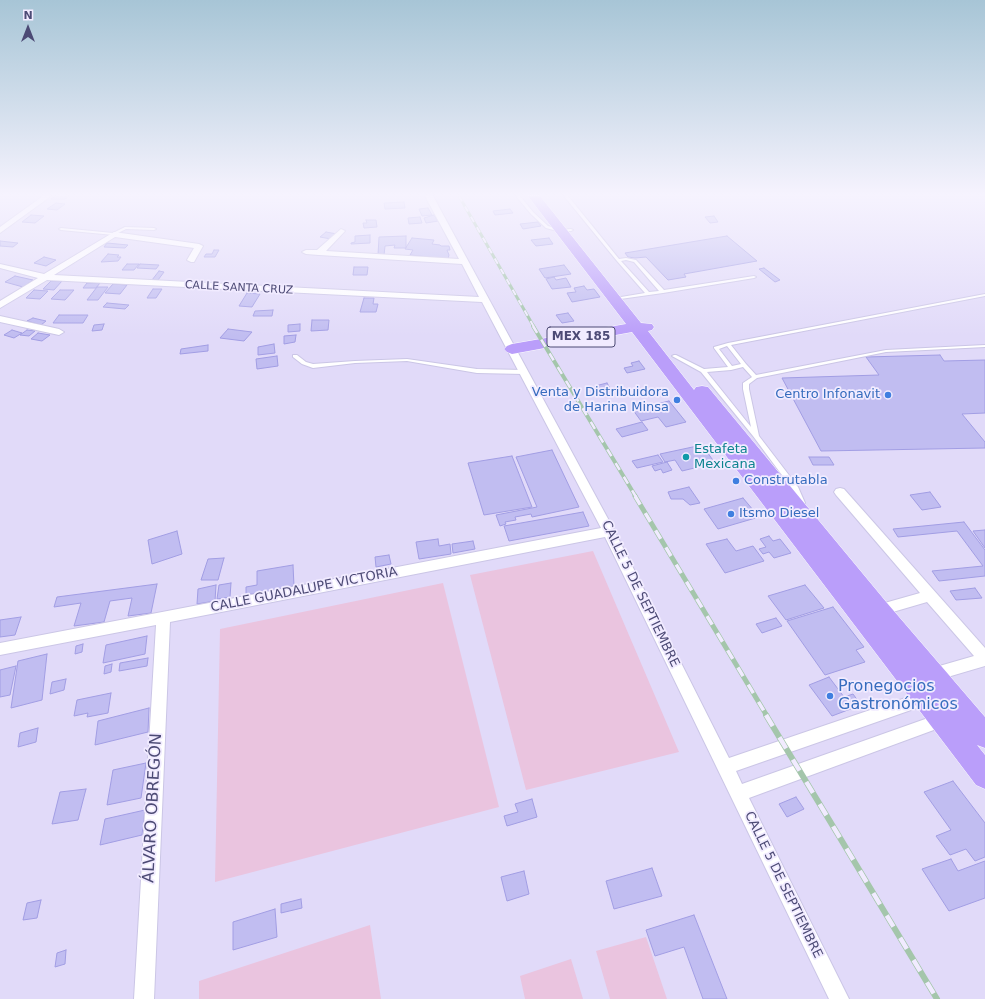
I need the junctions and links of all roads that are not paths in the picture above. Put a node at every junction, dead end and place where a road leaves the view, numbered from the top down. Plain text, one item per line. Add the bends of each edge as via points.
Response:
1 (100, 243) edge
2 (175, 243) edge
3 (329, 243) edge
4 (454, 243) edge
5 (576, 243) edge
6 (604, 243) edge
7 (306, 252) dead end
8 (318, 253) junction
9 (191, 260) dead end
10 (618, 260) junction
11 (465, 262) junction
12 (0, 266) edge
13 (46, 277) junction
14 (754, 277) dead end
15 (663, 292) junction
16 (648, 294) junction
17 (985, 295) edge
18 (621, 298) junction
19 (486, 300) junction
20 (0, 305) edge
21 (0, 319) edge
22 (643, 327) junction
23 (59, 332) dead end
24 (728, 344) junction
25 (985, 346) edge
26 (512, 349) junction
27 (295, 356) dead end
28 (674, 356) junction
29 (744, 365) junction
30 (731, 368) junction
31 (703, 371) junction
32 (524, 372) junction
33 (755, 377) junction
34 (756, 436) junction
35 (840, 492) dead end
36 (814, 529) junction
37 (609, 531) junction
38 (931, 595) junction
39 (879, 610) junction
40 (163, 618) junction
41 (0, 650) edge
42 (985, 658) edge
43 (941, 682) junction
44 (925, 699) junction
45 (953, 716) junction
46 (985, 736) edge
47 (725, 767) junction
48 (985, 776) edge
49 (738, 794) junction
50 (144, 999) edge
51 (839, 999) edge

1 - 13 street
2 - 9 street via 199,246
3 - 8 street
4 - 11 street, CALLE 5 DE SEPTIEMBRE
5 - 18 main road, MEX 185
6 - 10 lane
7 - 8 street
8 - 11 street
10 - 15 lane via 635,261
10 - 16 lane
11 - 19 street, CALLE 5 DE SEPTIEMBRE
12 - 13 street, CALLE SANTA CRUZ
13 - 19 street, CALLE SANTA CRUZ
13 - 20 street
14 - 15 lane
15 - 16 lane
16 - 18 lane
17 - 24 lane
18 - 22 main road, MEX 185
19 - 26 street, CALLE 5 DE SEPTIEMBRE
21 - 23 street
22 - 26 main road, MEX 185
22 - 28 main road, MEX 185
22 - 44 main road, MEX 185
24 - 29 lane
24 - 30 lane via 716,348
25 - 33 lane via 886,351
26 - 32 street, CALLE 5 DE SEPTIEMBRE
27 - 32 lane via 313,366 407,360 477,371
28 - 31 lane
28 - 36 main road, MEX 185
29 - 30 lane
29 - 33 lane
30 - 31 lane
31 - 34 lane
32 - 37 street, CALLE 5 DE SEPTIEMBRE
33 - 34 lane via 746,383 746,389
34 - 36 lane via 796,489
35 - 38 street
36 - 39 main road, MEX 185
37 - 40 street, CALLE GUADALUPE VICTORIA
37 - 47 street, CALLE 5 DE SEPTIEMBRE
38 - 39 street
38 - 42 street
39 - 43 main road, MEX 185
40 - 41 street, CALLE GUADALUPE VICTORIA
40 - 50 street, ÁLVARO OBREGÓN
42 - 43 street
43 - 44 street
43 - 45 main road, MEX 185
44 - 45 main road, MEX 185
44 - 47 street
45 - 46 main road, MEX 185
45 - 48 main road, MEX 185
45 - 49 street
47 - 49 street, CALLE 5 DE SEPTIEMBRE
49 - 51 street, CALLE 5 DE SEPTIEMBRE

